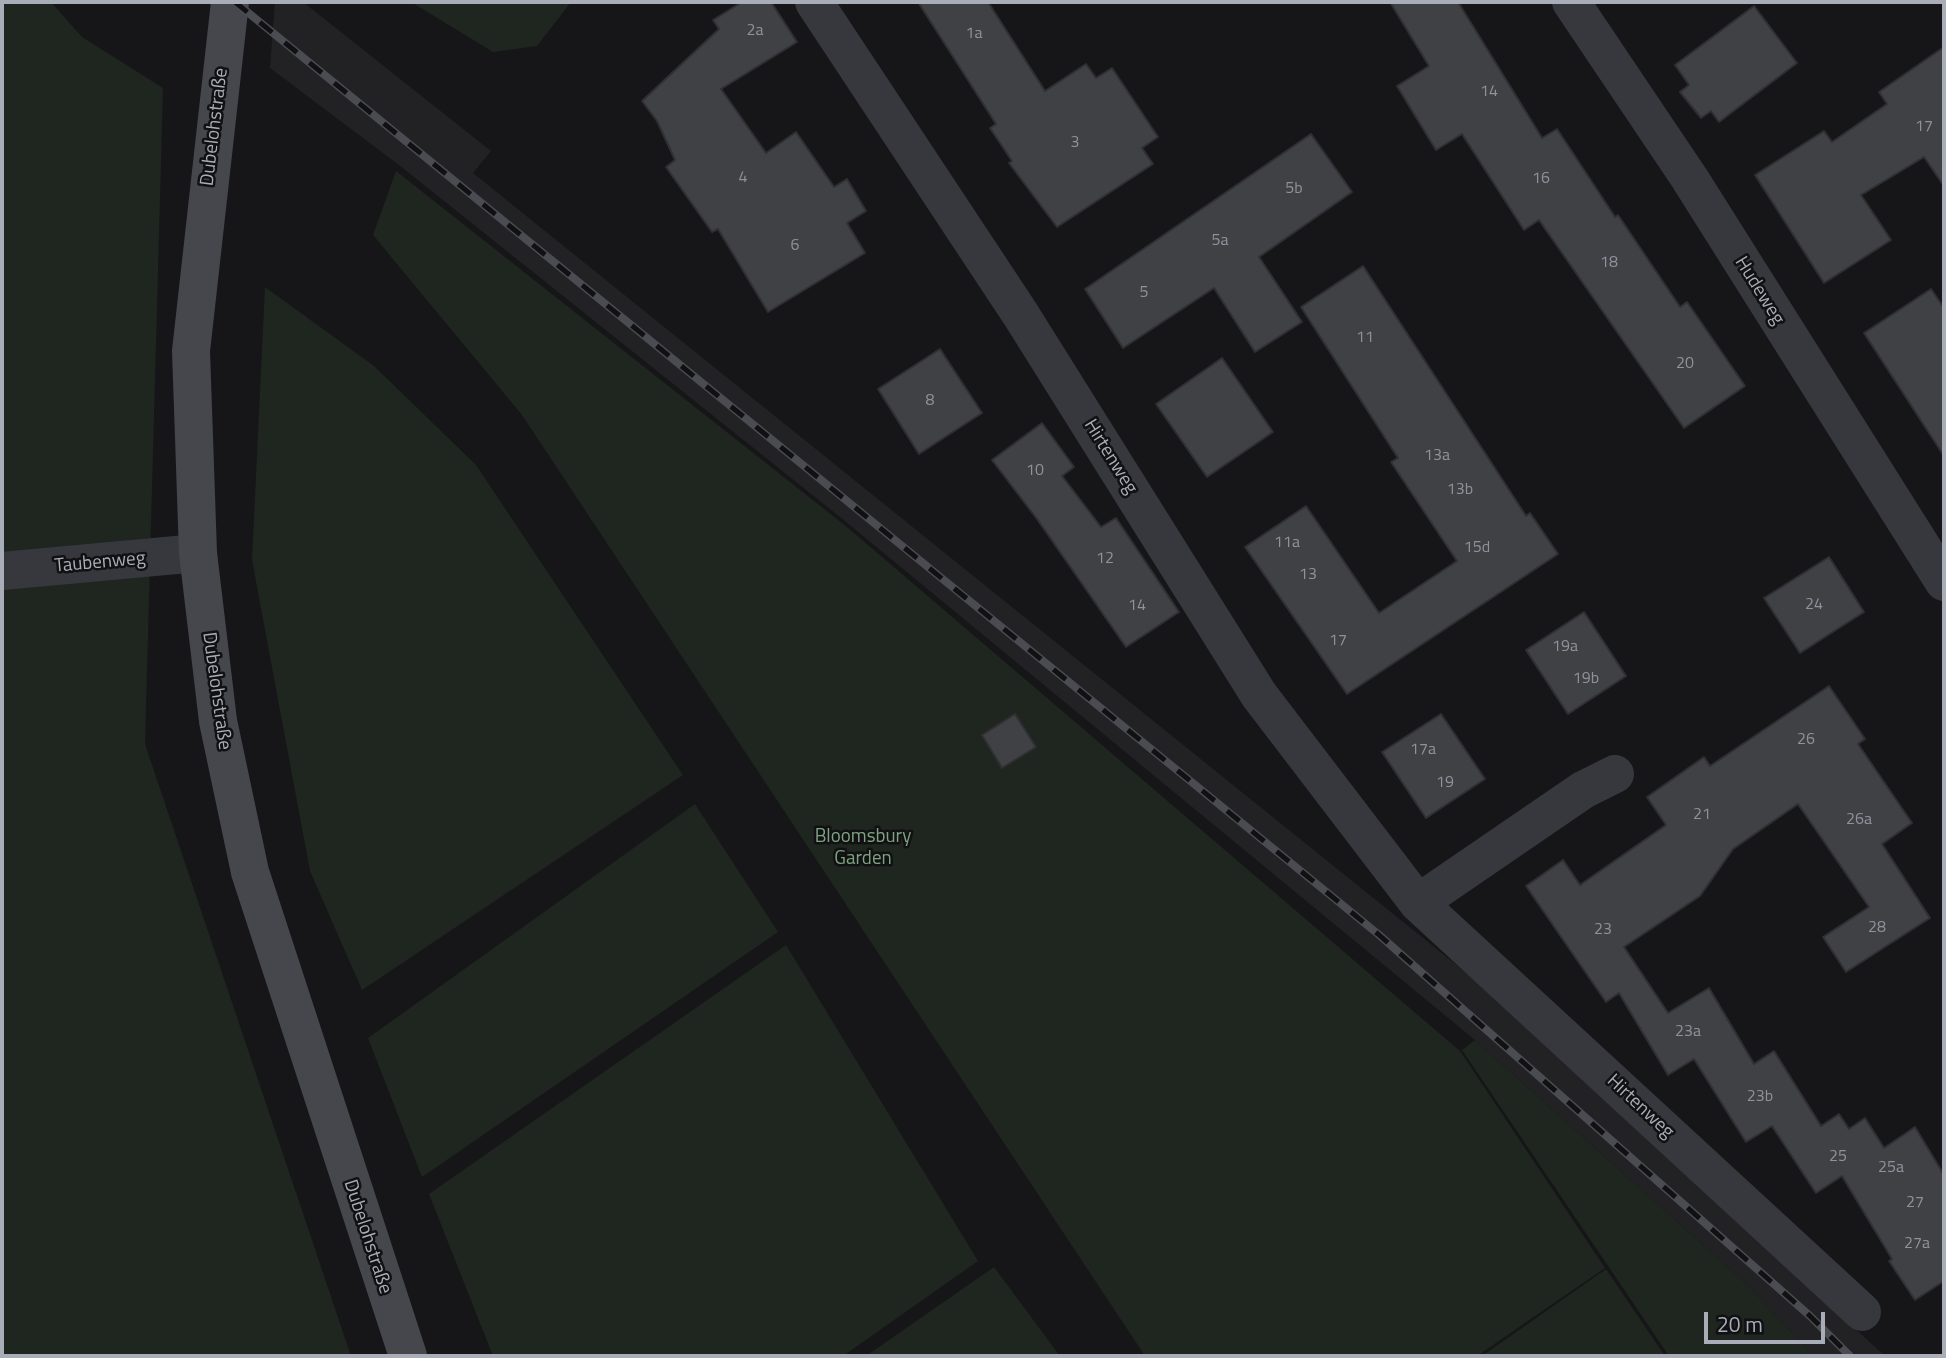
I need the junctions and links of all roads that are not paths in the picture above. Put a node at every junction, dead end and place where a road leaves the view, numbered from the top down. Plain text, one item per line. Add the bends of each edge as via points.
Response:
1 (230, 2) edge
2 (814, 2) edge
3 (1571, 2) edge
4 (198, 553) junction
5 (2, 571) edge
6 (1944, 582) edge
7 (1615, 774) dead end
8 (1418, 903) junction
9 (1863, 1312) dead end
10 (408, 1356) edge

1 - 4 main road, Dubelohstraße via 191,351
2 - 8 street, Hirtenweg via 1021,315 1259,695
3 - 6 street, Hudeweg via 1690,179
4 - 5 street, Taubenweg
4 - 10 main road, Dubelohstraße via 218,721 250,872
7 - 8 street via 1583,790
8 - 9 street, Hirtenweg

